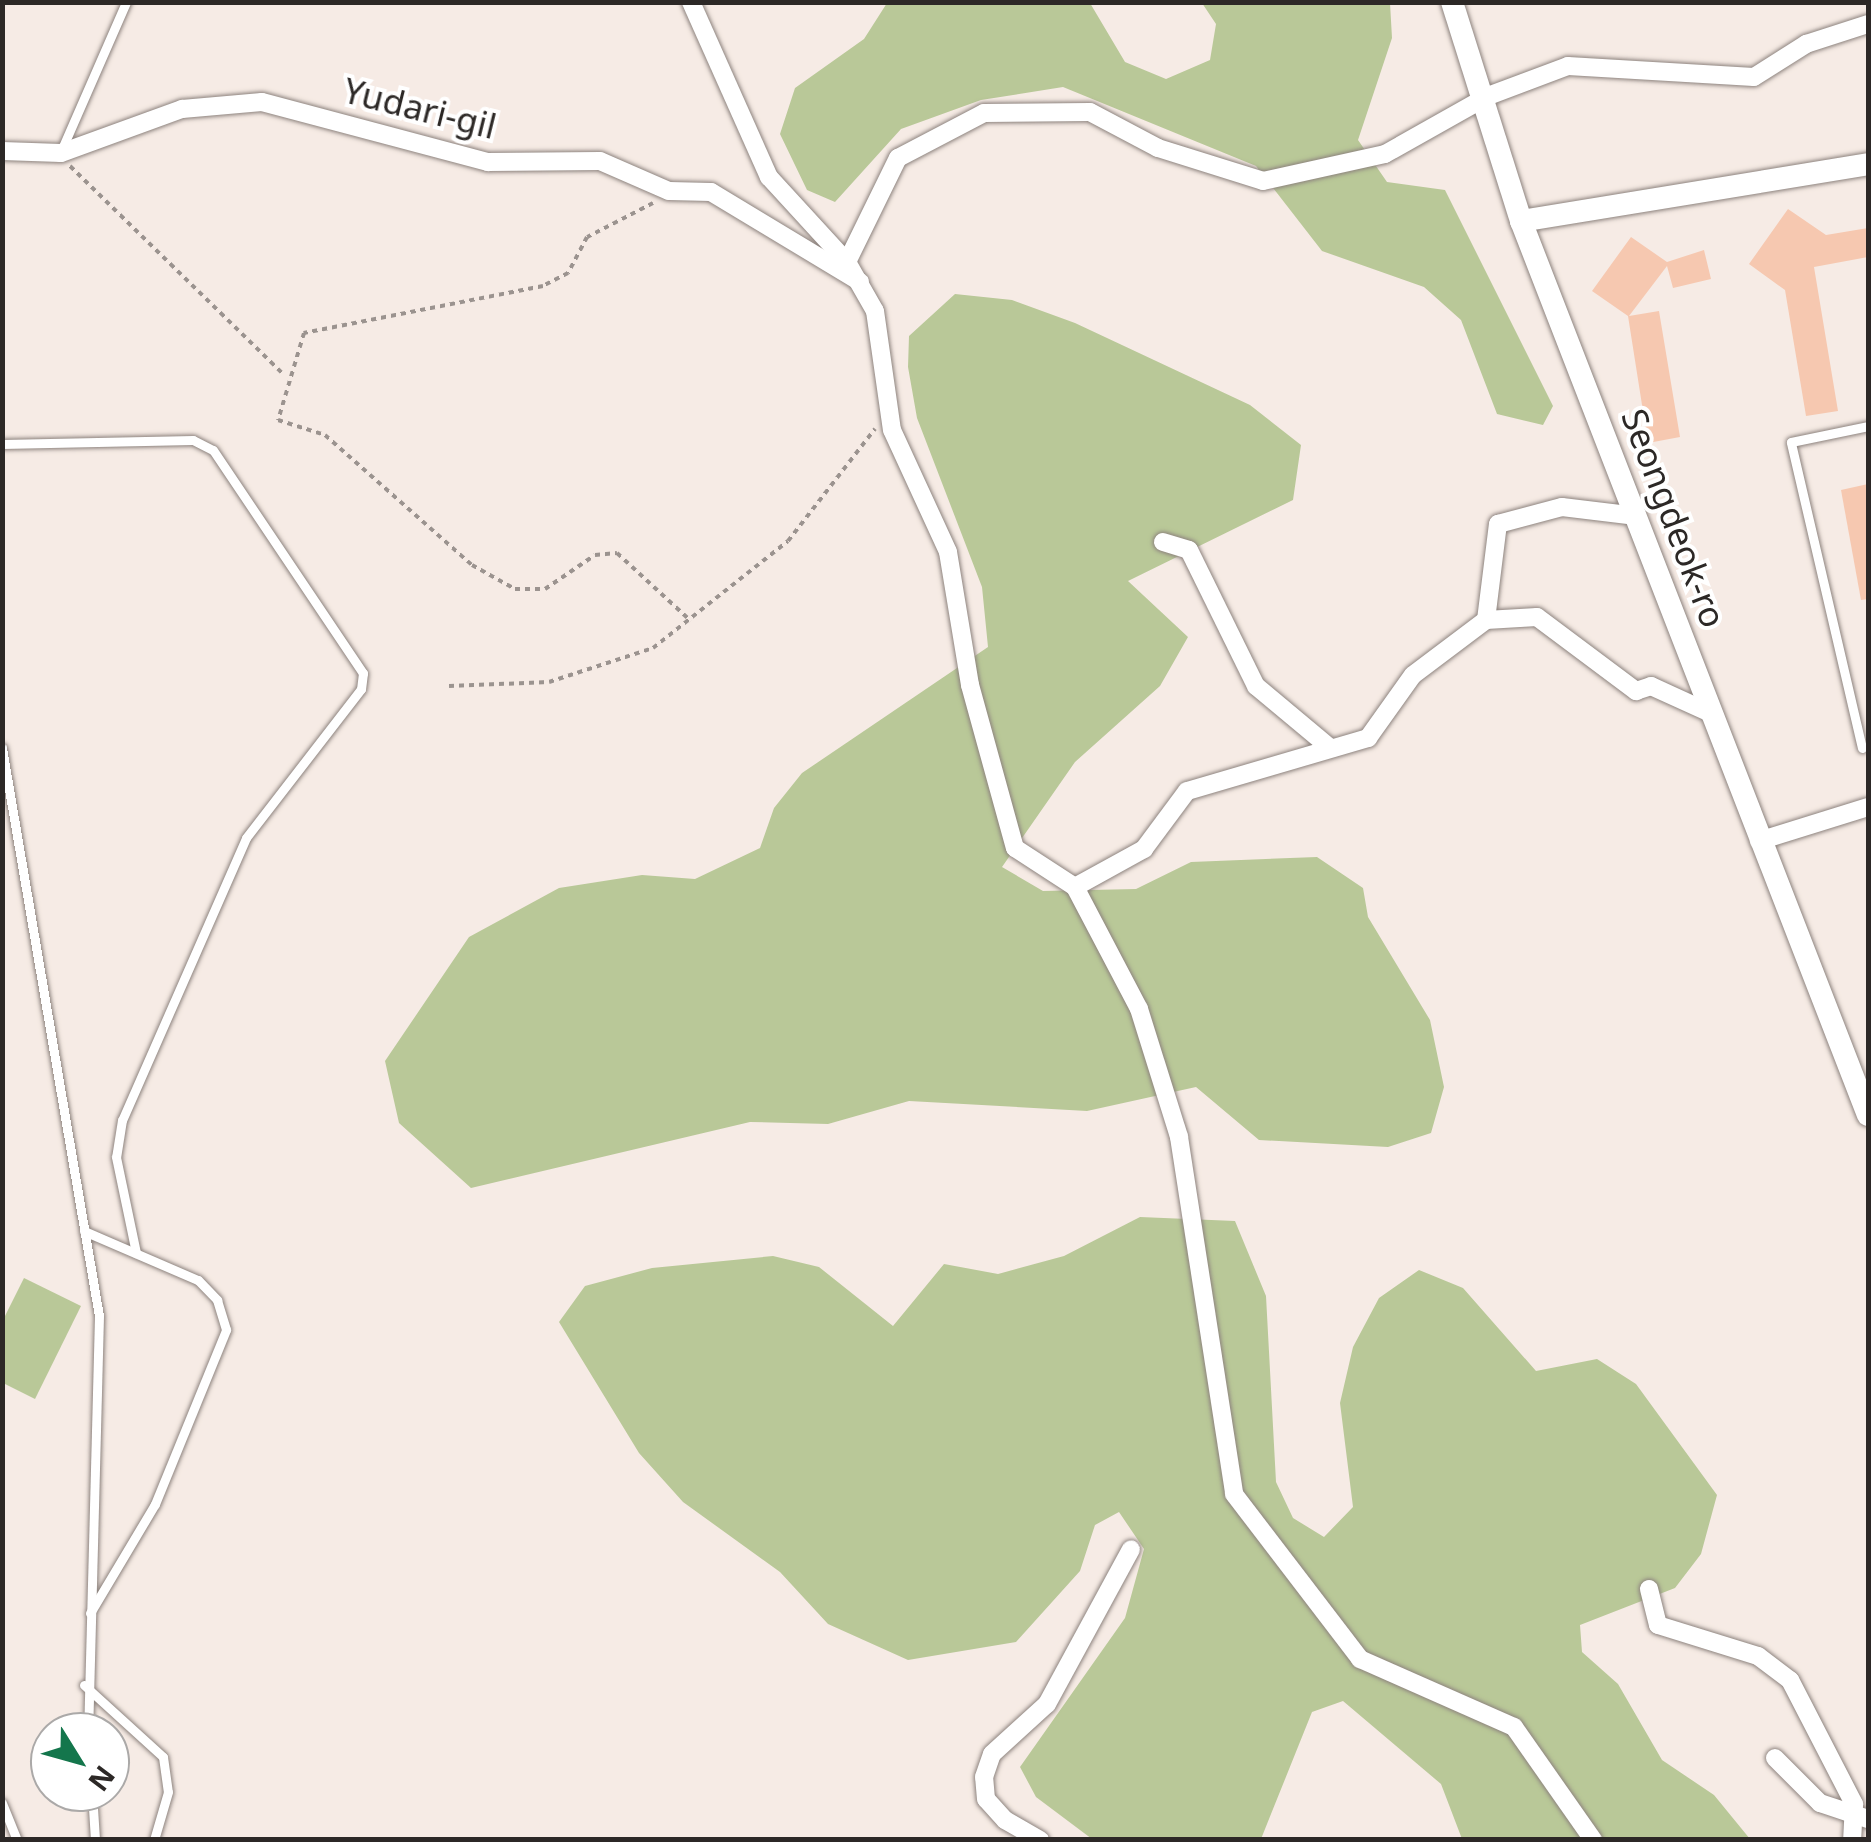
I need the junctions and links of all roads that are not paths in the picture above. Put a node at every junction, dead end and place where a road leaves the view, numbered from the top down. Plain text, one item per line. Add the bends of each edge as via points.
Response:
1 (126, 2) edge
2 (691, 2) edge
3 (1452, 2) edge
4 (1868, 24) edge
5 (1488, 96) junction
6 (2, 152) edge
7 (60, 153) junction
8 (1868, 164) edge
9 (1521, 221) junction
10 (846, 262) junction
11 (860, 282) junction
12 (1868, 426) edge
13 (2, 444) edge
14 (1636, 516) junction
15 (1163, 542) dead end
16 (1486, 620) junction
17 (1708, 712) junction
18 (1329, 747) junction
19 (2, 748) edge
20 (1862, 748) dead end
21 (1868, 807) edge
22 (1759, 841) junction
23 (1076, 888) junction
24 (1868, 1115) edge
25 (84, 1231) junction
26 (136, 1254) junction
27 (1131, 1549) dead end
28 (1649, 1589) dead end
29 (89, 1616) junction
30 (84, 1686) junction
31 (86, 1712) edge
32 (1775, 1758) dead end
33 (2, 1803) edge
34 (93, 1812) edge
35 (1862, 1818) edge
36 (17, 1840) edge
37 (95, 1840) edge
38 (154, 1840) edge
39 (1040, 1840) edge
40 (1593, 1840) edge
41 (1852, 1840) edge

1 - 7 lane
2 - 10 street via 769,177
3 - 5 street, Seongdeok-ro
4 - 5 street via 1806,44 1754,77 1568,66
5 - 9 street, Seongdeok-ro
5 - 10 street via 1385,154 1263,181 1158,148 1090,112 984,114 898,158
6 - 7 street, Yudari-gil
7 - 11 street, Yudari-gil via 182,108 238,100 488,162 600,161 669,191 729,200
8 - 9 street
9 - 14 street, Seongdeok-ro
10 - 11 street
11 - 23 street via 884,339 888,414 948,552 970,685 1015,848
12 - 20 lane via 1791,442
13 - 26 lane via 193,440 213,450 363,673 362,688 239,851 200,959 122,1120 116,1157
14 - 16 street via 1562,507 1498,524
14 - 17 street, Seongdeok-ro
15 - 18 street via 1189,550 1256,686
16 - 17 street via 1537,617 1636,691 1651,686
16 - 18 street via 1413,675 1368,738
17 - 22 street, Seongdeok-ro
18 - 23 street via 1188,791 1144,849
19 - 25 lane
21 - 22 street
22 - 24 street, Seongdeok-ro
23 - 40 street via 1140,1008 1179,1137 1234,1494 1360,1658 1514,1727
25 - 26 lane
25 - 29 lane via 100,1373
26 - 29 lane via 198,1280 226,1330 155,1504
27 - 39 street via 1047,1704 992,1754 984,1777 986,1799 1005,1820
28 - 35 street via 1658,1625 1758,1656 1790,1680
29 - 30 lane
30 - 31 lane
30 - 38 lane via 163,1757 168,1792
32 - 35 street via 1820,1803
33 - 36 lane
34 - 37 lane
35 - 41 street

